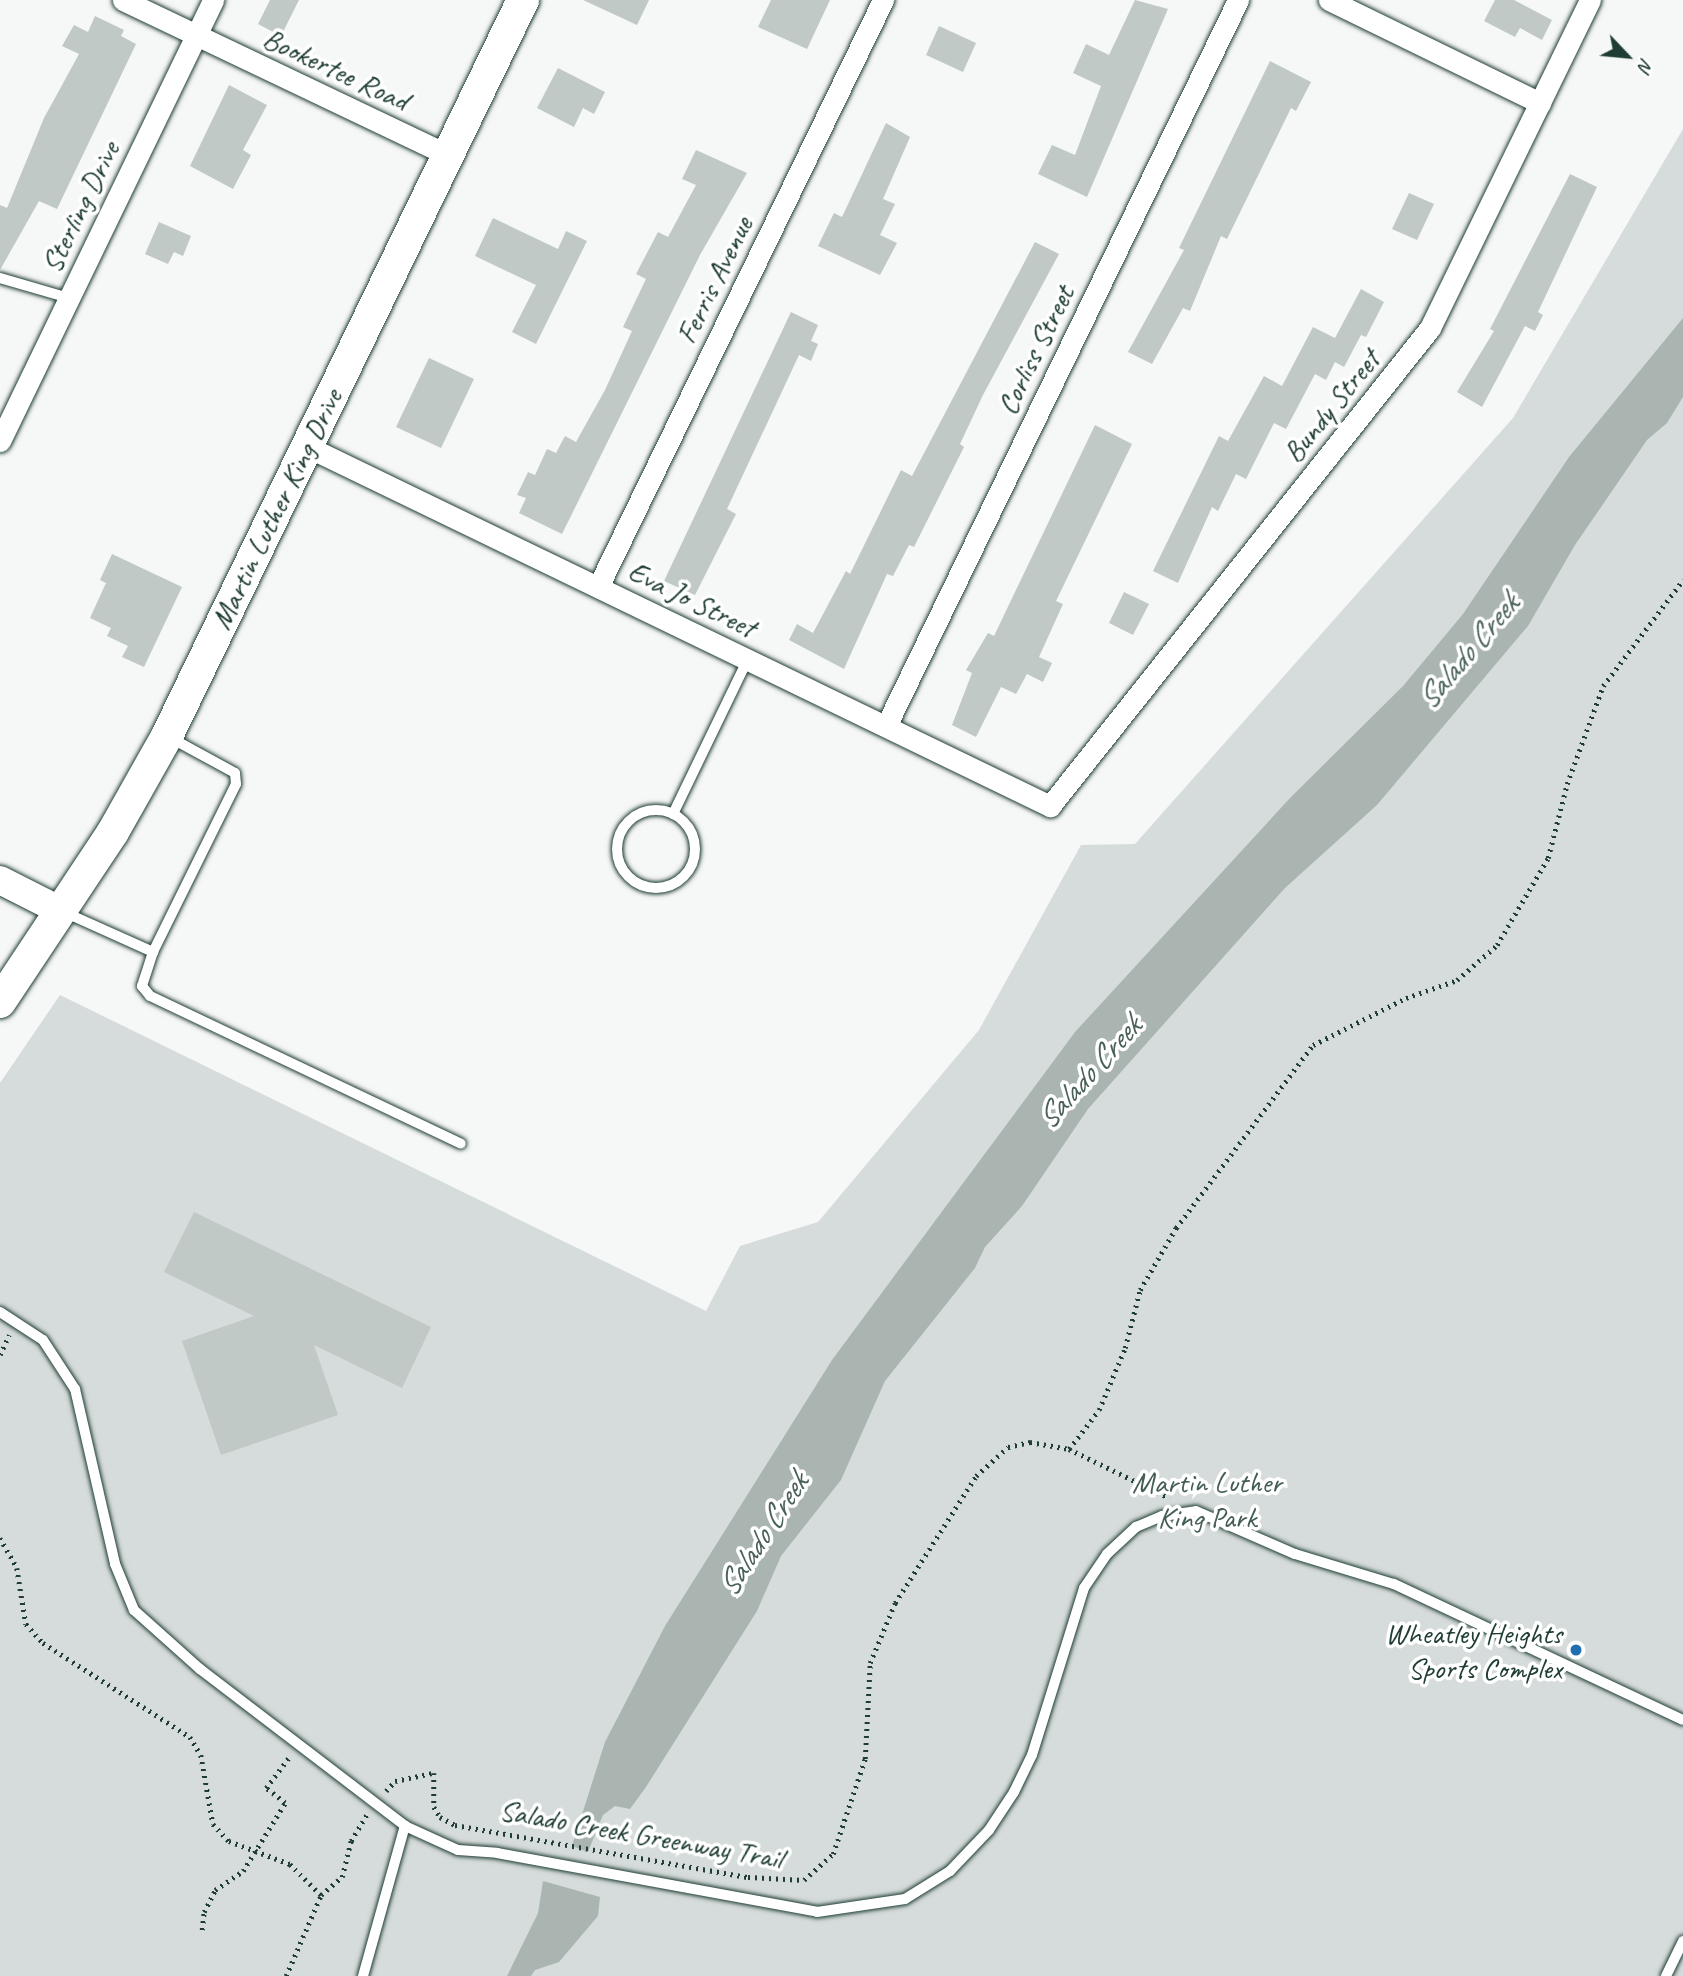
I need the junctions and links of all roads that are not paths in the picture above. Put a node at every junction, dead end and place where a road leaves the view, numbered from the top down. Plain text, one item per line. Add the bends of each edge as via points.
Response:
1 (122, 0) edge
2 (213, 0) edge
3 (523, 0) edge
4 (883, 0) edge
5 (1238, 0) edge
6 (1329, 0) edge
7 (1590, 0) edge
8 (196, 35) junction
9 (1540, 103) junction
10 (448, 155) junction
11 (0, 278) edge
12 (69, 298) junction
13 (0, 441) edge
14 (306, 446) junction
15 (598, 587) junction
16 (748, 659) junction
17 (886, 726) junction
18 (167, 736) junction
19 (1050, 806) joint
20 (673, 814) junction
21 (0, 880) edge
22 (61, 911) junction
23 (153, 952) junction
24 (0, 1002) edge
25 (461, 1144) dead end
26 (0, 1312) edge
27 (1683, 1720) edge
28 (405, 1826) junction
29 (1683, 1941) edge
30 (363, 1976) edge
31 (1666, 1976) edge

1 - 8 street, Bookertee Road
2 - 8 street, Sterling Drive
3 - 10 main road, Martin Luther King Drive
4 - 15 street, Ferris Avenue
5 - 17 street, Corliss Street
6 - 9 street
7 - 9 street, Bundy Street
8 - 10 street, Bookertee Road
8 - 12 street, Sterling Drive
9 - 19 street, Bundy Street via 1430,328
10 - 14 main road, Martin Luther King Drive
11 - 12 lane
12 - 13 street, Sterling Drive
14 - 15 street, Eva Jo Street
14 - 18 main road, Martin Luther King Drive
15 - 16 street, Eva Jo Street
16 - 17 street, Eva Jo Street
16 - 20 lane
17 - 19 street, Eva Jo Street
18 - 22 main road, Martin Luther King Drive via 113,832
18 - 23 lane via 234,773 236,784
20 - 20 lane via 691,831 695,843 691,867 684,877 662,888 636,883 620,863 617,850 625,825 648,811
21 - 22 street
22 - 23 lane
22 - 24 main road, Martin Luther King Drive
23 - 25 lane via 142,986 150,996
26 - 28 lane via 43,1340 75,1389 115,1564 134,1610 160,1637
27 - 28 lane via 1394,1584 1296,1554 1196,1511 1162,1516 1136,1527 1107,1554 1084,1588 1032,1755 1014,1792 989,1830 950,1871 905,1899 817,1912 447,1847
28 - 30 lane
29 - 31 lane

